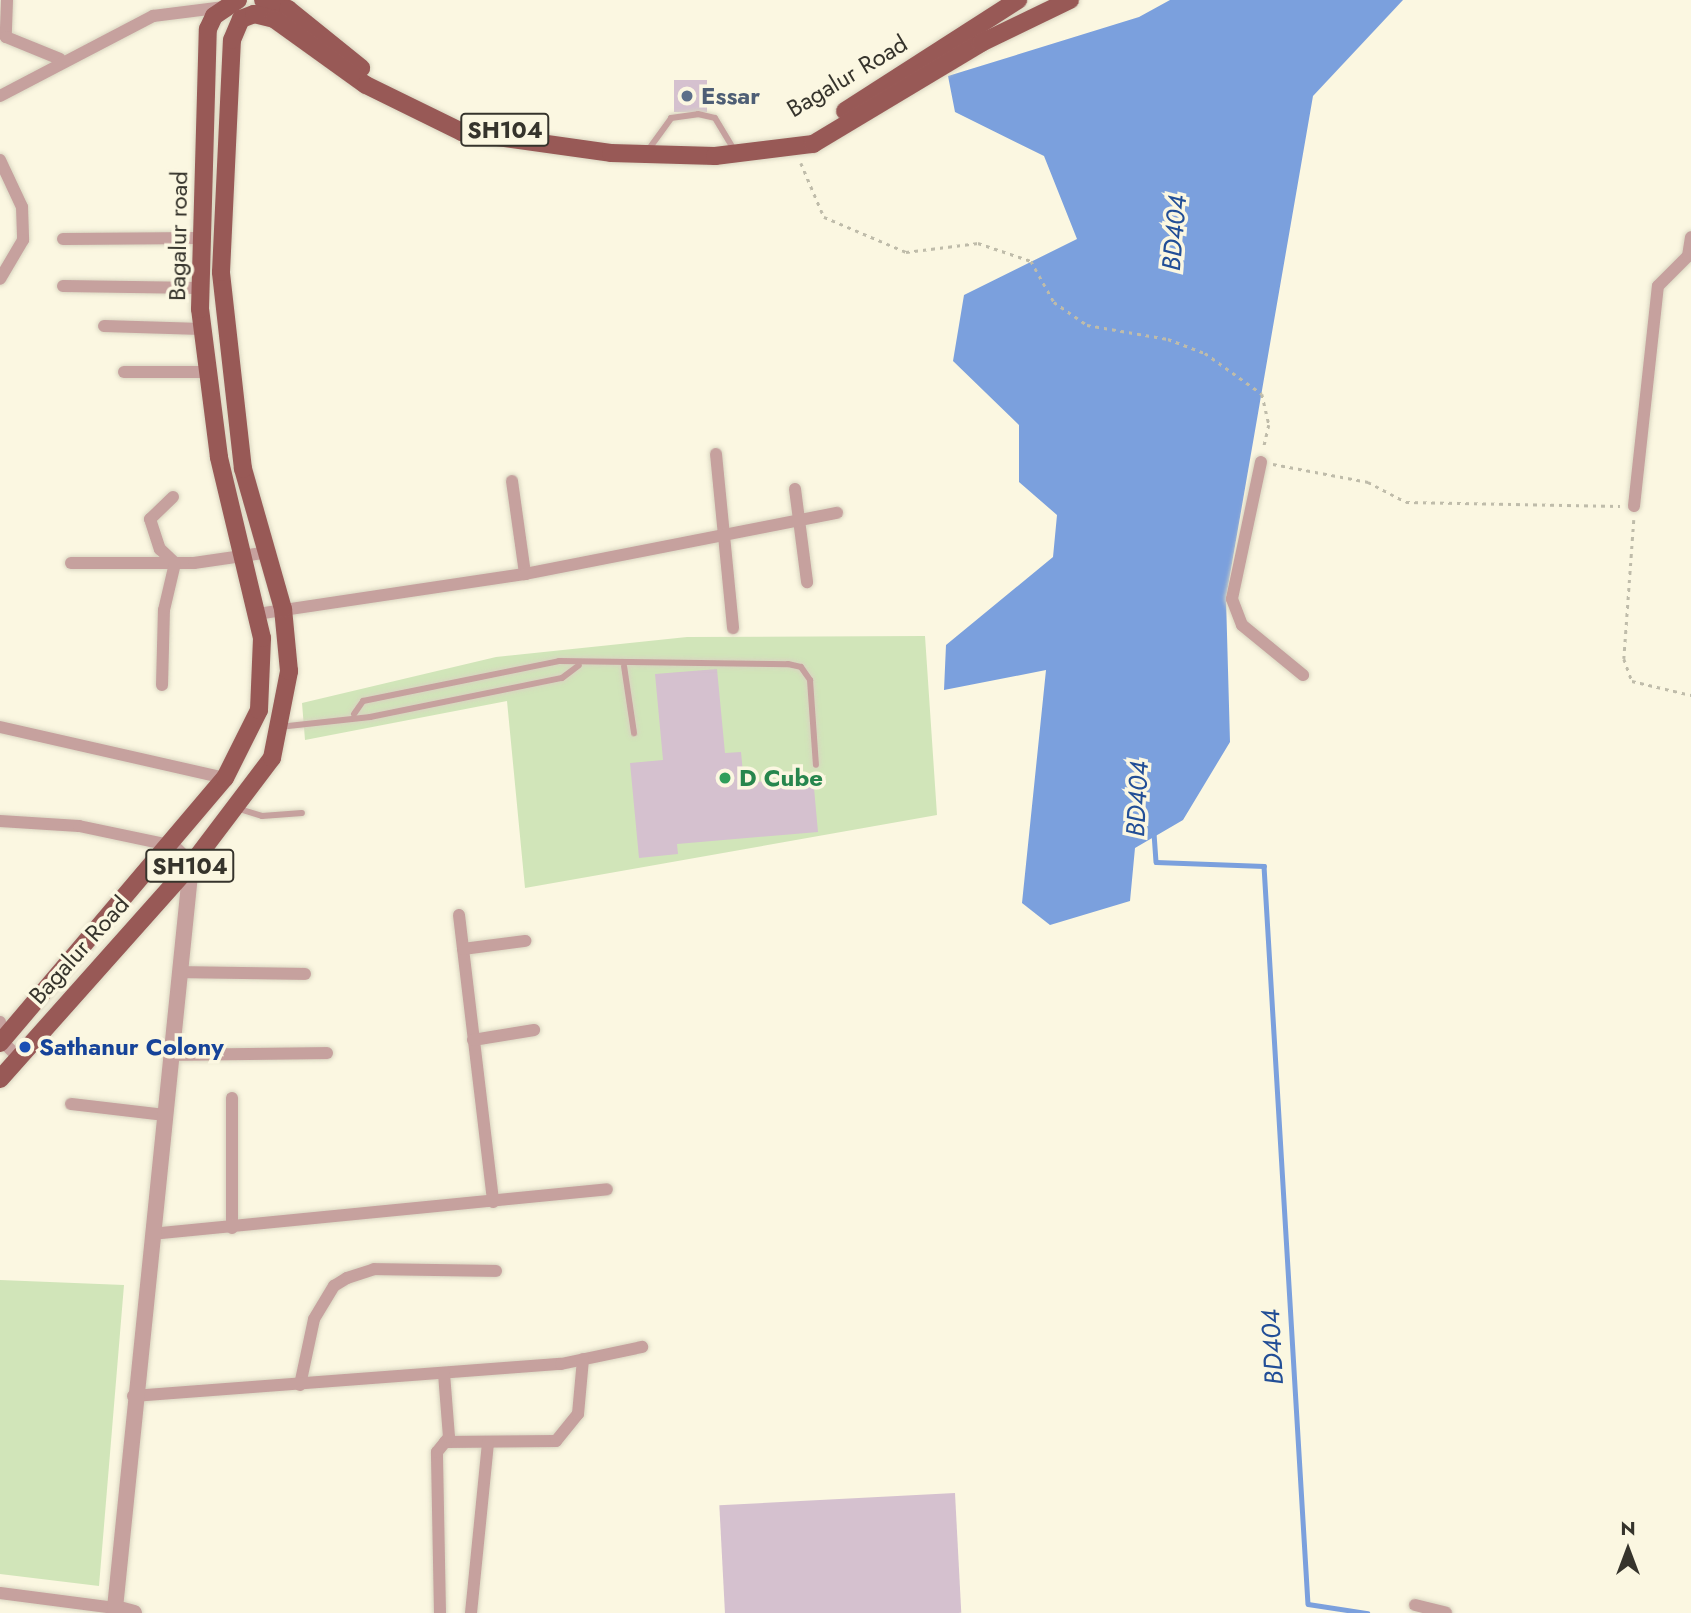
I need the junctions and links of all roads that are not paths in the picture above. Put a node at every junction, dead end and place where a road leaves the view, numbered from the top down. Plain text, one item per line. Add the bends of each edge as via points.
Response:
1 (7, 0) edge
2 (263, 0) edge
3 (1018, 0) edge
4 (1070, 0) edge
5 (225, 6) edge
6 (247, 13) edge
7 (60, 59) junction
8 (1, 94) edge
9 (793, 144) junction
10 (651, 146) junction
11 (733, 148) junction
12 (0, 160) edge
13 (1691, 237) edge
14 (63, 239) dead end
15 (201, 239) junction
16 (0, 278) edge
17 (63, 286) dead end
18 (200, 288) junction
19 (104, 326) dead end
20 (202, 329) junction
21 (124, 372) dead end
22 (207, 372) junction
23 (716, 454) dead end
24 (219, 457) joint
25 (1261, 462) road end
26 (512, 481) dead end
27 (795, 489) dead end
28 (173, 497) dead end
29 (1634, 506) road end
30 (837, 513) dead end
31 (801, 520) junction
32 (724, 533) junction
33 (269, 552) junction
34 (246, 558) junction
35 (71, 563) dead end
36 (174, 564) junction
37 (525, 574) junction
38 (807, 582) dead end
39 (283, 609) junction
40 (257, 614) junction
41 (733, 628) dead end
42 (579, 665) junction
43 (624, 666) junction
44 (1303, 675) dead end
45 (162, 685) dead end
46 (354, 714) junction
47 (0, 727) edge
48 (278, 727) junction
49 (634, 733) dead end
50 (816, 765) dead end
51 (225, 778) junction
52 (235, 807) junction
53 (302, 813) dead end
54 (0, 821) edge
55 (170, 845) junction
56 (191, 865) junction
57 (459, 915) dead end
58 (525, 941) dead end
59 (463, 949) junction
60 (180, 972) junction
61 (305, 974) dead end
62 (0, 1022) edge
63 (534, 1030) dead end
64 (473, 1040) junction
65 (1, 1042) edge
66 (327, 1053) dead end
67 (172, 1055) junction
68 (18, 1057) junction
69 (0, 1079) edge
70 (232, 1098) dead end
71 (71, 1104) dead end
72 (165, 1115) junction
73 (607, 1189) dead end
74 (493, 1202) junction
75 (232, 1228) junction
76 (152, 1234) junction
77 (496, 1271) dead end
78 (642, 1347) dead end
79 (583, 1359) junction
80 (444, 1374) junction
81 (300, 1385) junction
82 (134, 1396) junction
83 (445, 1442) junction
84 (488, 1443) junction
85 (0, 1593) edge
86 (1415, 1605) dead end
87 (67, 1607) edge
88 (115, 1608) junction
89 (134, 1613) edge
90 (440, 1613) edge
91 (471, 1613) edge
92 (1446, 1613) edge

1 - 7 street via 6,37
2 - 10 main road, Bagalur Road / SH104 via 288,9 390,87 474,127
3 - 9 main road, Bagalur Road / SH104
4 - 9 main road, Bagalur road / SH104
5 - 6 street
5 - 7 street via 164,12
5 - 15 main road, Bagalur road / SH104 via 208,29
6 - 9 main road, Bagalur Road / SH104 via 282,24 366,85 461,132 611,153 715,156
6 - 33 main road, Bagalur Road / SH104 via 230,64 220,272 243,469
7 - 8 street
9 - 11 main road, Bagalur Road / SH104
10 - 11 main road, Bagalur Road / SH104
10 - 11 lane via 671,118 698,114 715,118
12 - 16 street via 22,207 23,240
13 - 29 street via 1688,256 1658,286
14 - 15 street
15 - 18 main road, Bagalur road / SH104
17 - 18 street
18 - 20 main road, Bagalur road / SH104
19 - 20 street
20 - 22 main road, Bagalur road / SH104
21 - 22 street
22 - 24 main road, Bagalur road / SH104
23 - 32 street
24 - 34 main road, Bagalur Road / SH104
25 - 44 street via 1232,599 1242,625
26 - 37 street
27 - 31 street
28 - 36 street via 150,519 155,541
30 - 31 street
31 - 32 street
31 - 38 street
32 - 37 street
32 - 41 street
33 - 34 street
33 - 39 main road, Bagalur Road / SH104
34 - 36 street
34 - 40 main road, Bagalur Road / SH104
35 - 36 street
36 - 45 street via 164,610
37 - 39 street
39 - 40 street
39 - 48 main road, Bagalur Road / SH104 via 289,671
40 - 51 main road, Bagalur Road / SH104 via 259,710
42 - 43 lane
42 - 46 lane via 562,678 369,717
42 - 46 lane via 559,661 363,701
43 - 49 lane
43 - 50 lane via 801,667 810,680
46 - 48 lane
47 - 51 street
48 - 52 main road, Bagalur Road / SH104 via 272,758
51 - 55 main road, Bagalur Road / SH104
52 - 53 lane via 262,817
52 - 56 main road, Bagalur Road / SH104
54 - 55 street via 79,826
55 - 56 street
55 - 65 main road, Bagalur Road / SH104
56 - 60 street
56 - 68 main road, Bagalur Road / SH104
57 - 59 street
58 - 59 street
59 - 64 street
60 - 61 street
60 - 67 street
62 - 65 street
63 - 64 street
64 - 74 street
65 - 68 street
66 - 67 street
67 - 72 street
68 - 69 main road, Bagalur Road / SH104
70 - 75 street
71 - 72 street
72 - 76 street
73 - 74 street
74 - 75 street
75 - 76 street
76 - 82 street
77 - 81 street via 374,1269 347,1278 334,1286 314,1319
78 - 79 street
79 - 80 street
79 - 84 street via 578,1414 556,1441
80 - 81 street
80 - 83 street
81 - 82 street
82 - 88 street
83 - 84 street
83 - 90 street via 437,1452
84 - 91 street
85 - 87 street
86 - 92 street
87 - 88 street
88 - 89 street

